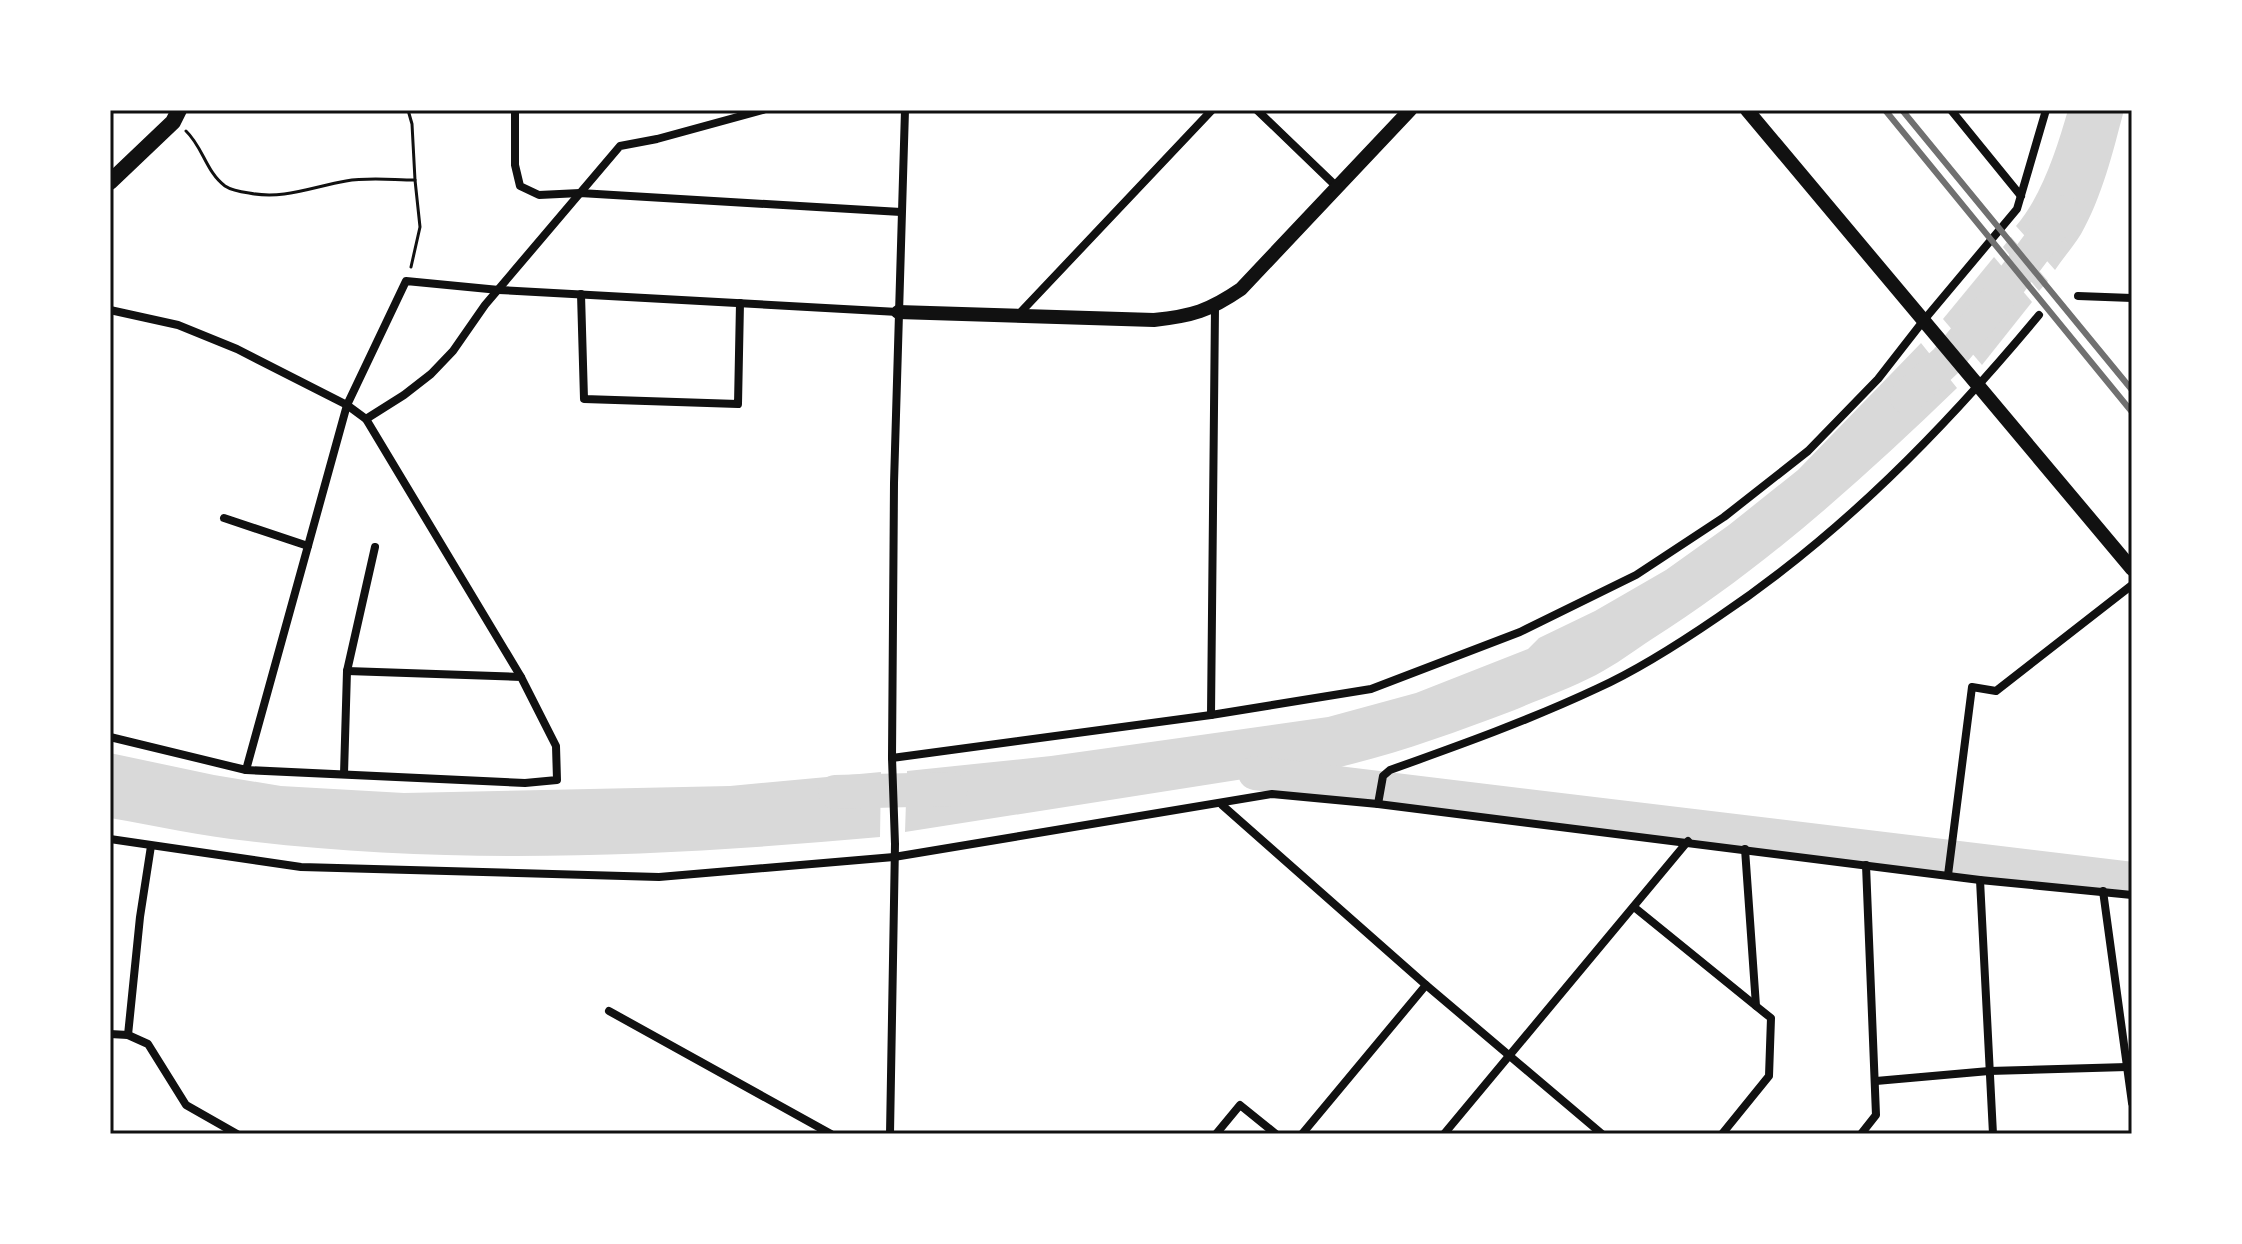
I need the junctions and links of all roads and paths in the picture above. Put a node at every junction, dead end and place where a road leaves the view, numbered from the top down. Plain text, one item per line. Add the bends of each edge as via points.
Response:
1 (408, 110) edge
2 (515, 110) edge
3 (763, 110) edge
4 (905, 110) edge
5 (1212, 110) edge
6 (1257, 110) edge
7 (1410, 110) edge
8 (1747, 110) edge
9 (1951, 110) edge
10 (2046, 110) edge
11 (176, 116) edge
12 (111, 179) edge
13 (415, 180) junction
14 (1338, 188) junction
15 (580, 193) junction
16 (2021, 196) junction
17 (901, 212) junction
18 (406, 281) junction
19 (499, 290) junction
20 (581, 294) junction
21 (2078, 296) dead end
22 (2132, 298) edge
23 (740, 303) junction
24 (1215, 307) junction
25 (110, 310) edge
26 (898, 312) junction
27 (1018, 315) junction
28 (2039, 315) dead end
29 (1928, 324) junction
30 (1977, 382) junction
31 (347, 405) junction
32 (366, 419) junction
33 (224, 518) dead end
34 (308, 546) junction
35 (375, 547) dead end
36 (2132, 569) edge
37 (2132, 585) edge
38 (347, 671) junction
39 (521, 677) junction
40 (1211, 715) junction
41 (110, 737) edge
42 (892, 762) junction
43 (246, 770) junction
44 (344, 774) junction
45 (1378, 800) junction
46 (1222, 805) junction
47 (110, 839) edge
48 (1688, 841) junction
49 (151, 846) junction
50 (1745, 849) junction
51 (894, 857) junction
52 (1866, 865) junction
53 (1948, 871) junction
54 (1980, 880) junction
55 (2103, 891) junction
56 (2132, 895) edge
57 (1634, 907) junction
58 (1426, 985) junction
59 (1756, 1006) junction
60 (609, 1011) dead end
61 (110, 1034) edge
62 (128, 1035) junction
63 (1509, 1057) junction
64 (2127, 1067) junction
65 (1989, 1071) junction
66 (1876, 1081) junction
67 (2132, 1103) edge
68 (237, 1134) edge
69 (831, 1134) edge
70 (890, 1134) edge
71 (1216, 1134) edge
72 (1276, 1134) edge
73 (1302, 1134) edge
74 (1444, 1134) edge
75 (1602, 1134) edge
76 (1722, 1134) edge
77 (1861, 1134) edge
78 (1993, 1134) edge

1 - 13 path
2 - 15 street via 520,186 539,195
3 - 15 street via 620,146
4 - 17 street
5 - 27 street
6 - 14 street
7 - 14 street
8 - 29 street
9 - 16 street
10 - 16 street
11 - 12 main road
11 - 13 path via 220,181 242,192 282,196 348,180
13 - 18 path via 420,227
14 - 24 street via 1241,289
15 - 17 street
15 - 19 street
16 - 29 street via 2017,209
17 - 26 street
18 - 19 street
18 - 31 street
19 - 20 street
19 - 32 street via 431,374
20 - 23 street
20 - 23 street via 584,399 738,404
21 - 22 street
23 - 26 street
24 - 27 street via 1154,320
24 - 40 street
25 - 31 street via 178,325
26 - 27 street
26 - 42 street
28 - 30 street
29 - 30 street
29 - 40 street via 1808,451 1724,517 1636,575 1520,632 1371,689
30 - 36 street
30 - 45 street via 1892,478 1764,586 1677,645 1601,687 1390,770 1383,776
31 - 32 street
31 - 34 street
32 - 39 street
33 - 34 street
34 - 43 street
35 - 38 street
37 - 53 street via 1996,691 1972,687
38 - 39 street
38 - 44 street
39 - 44 street via 556,746 557,780
40 - 42 street
41 - 43 street
42 - 51 street
43 - 44 street
45 - 46 street via 1272,794
45 - 48 street
46 - 51 street
46 - 58 street
47 - 49 street
48 - 50 street
48 - 57 street
49 - 51 street via 301,867 659,877
49 - 62 street
50 - 52 street
50 - 59 street
51 - 70 street
52 - 53 street
52 - 66 street
53 - 54 street
54 - 55 street
54 - 65 street
55 - 56 street
55 - 64 street
57 - 59 street
57 - 63 street
58 - 63 street
58 - 73 street
59 - 76 street via 1771,1018 1769,1076
60 - 69 street
61 - 62 street
62 - 68 street via 148,1044 186,1105
63 - 74 street
63 - 75 street
64 - 65 street
64 - 67 street
65 - 66 street
65 - 78 street
66 - 77 street via 1876,1115
71 - 72 street via 1240,1105

